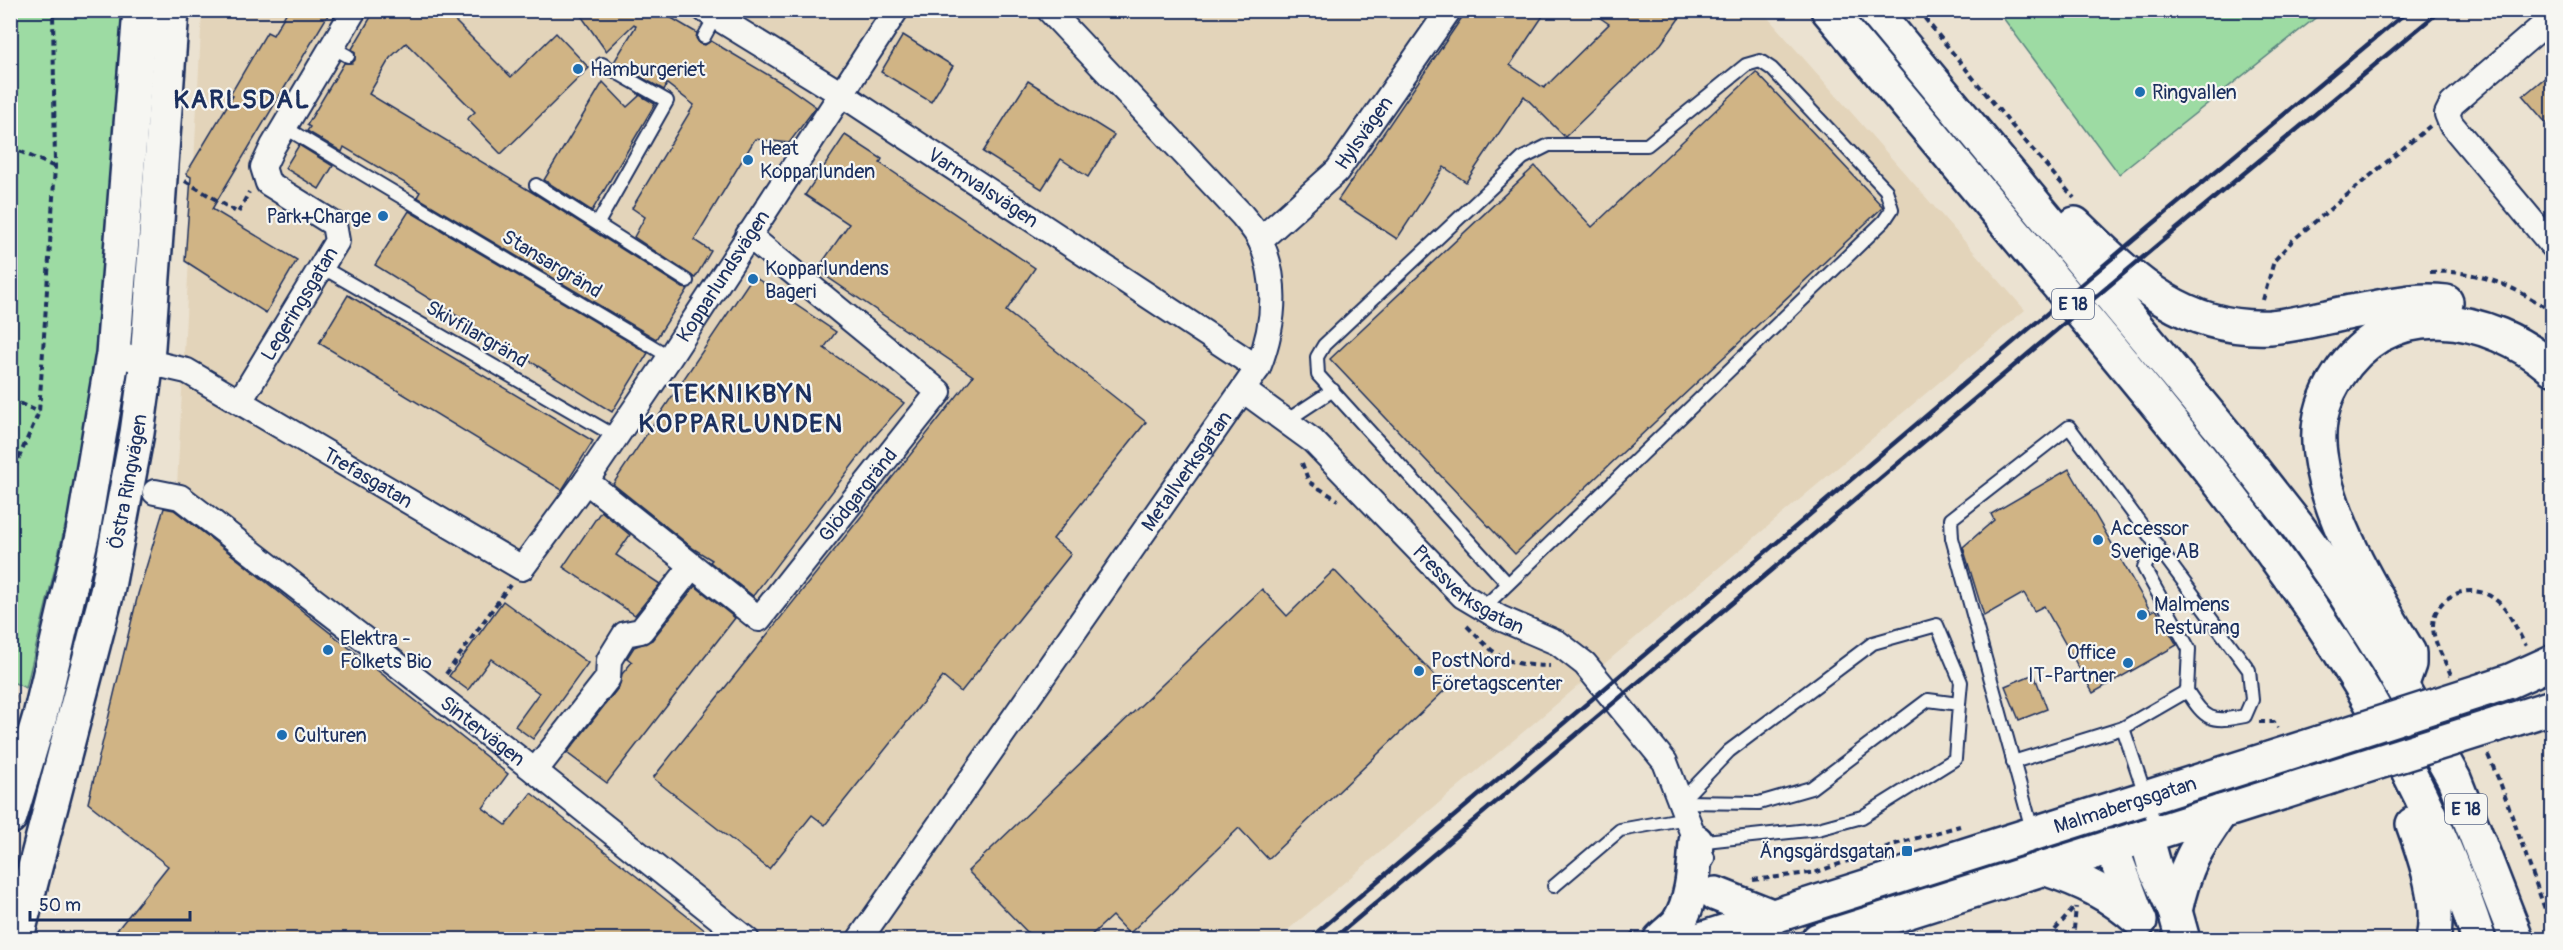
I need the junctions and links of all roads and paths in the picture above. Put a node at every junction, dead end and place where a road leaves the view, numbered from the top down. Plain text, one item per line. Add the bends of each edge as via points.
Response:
1 (54, 10) edge
2 (140, 10) edge
3 (171, 10) edge
4 (354, 10) edge
5 (896, 10) edge
6 (1049, 10) edge
7 (1449, 10) edge
8 (1828, 10) edge
9 (1874, 10) edge
10 (1918, 10) edge
11 (2553, 18) edge
12 (708, 21) edge
13 (602, 64) dead end
14 (843, 95) junction
15 (2447, 114) junction
16 (284, 127) junction
17 (10, 147) edge
18 (55, 167) junction
19 (263, 167) junction
20 (180, 177) dead end
21 (536, 184) dead end
22 (2032, 199) junction
23 (2079, 204) dead end
24 (598, 223) junction
25 (748, 235) junction
26 (1260, 240) junction
27 (2553, 245) edge
28 (320, 266) junction
29 (687, 281) dead end
30 (2262, 301) dead end
31 (2553, 343) edge
32 (113, 354) junction
33 (670, 357) junction
34 (147, 361) junction
35 (1258, 368) junction
36 (2553, 369) edge
37 (1243, 390) junction
38 (1333, 390) junction
39 (10, 399) edge
40 (240, 401) junction
41 (39, 412) junction
42 (1286, 421) junction
43 (615, 436) junction
44 (1301, 461) dead end
45 (10, 478) edge
46 (586, 480) junction
47 (155, 492) dead end
48 (1347, 502) dead end
49 (2157, 545) junction
50 (692, 566) junction
51 (522, 568) junction
52 (1508, 584) junction
53 (1483, 608) junction
54 (1460, 618) dead end
55 (2553, 662) edge
56 (1556, 667) dead end
57 (441, 681) dead end
58 (2401, 685) junction
59 (16, 689) dead end
60 (2187, 691) junction
61 (1959, 704) junction
62 (2553, 707) edge
63 (10, 711) edge
64 (2245, 716) junction
65 (2123, 728) junction
66 (2281, 735) dead end
67 (2013, 762) junction
68 (535, 771) junction
69 (2419, 793) junction
70 (2140, 801) junction
71 (2221, 812) junction
72 (2099, 814) junction
73 (10, 817) edge
74 (1688, 821) junction
75 (2033, 834) junction
76 (2152, 834) junction
77 (2111, 846) junction
78 (2044, 868) junction
79 (1554, 885) dead end
80 (1716, 894) junction
81 (2079, 900) dead end
82 (2076, 906) junction
83 (1774, 917) junction
84 (2179, 925) edge
85 (2145, 930) edge
86 (1732, 936) edge
87 (16, 939) edge
88 (747, 939) edge
89 (859, 939) edge
90 (1660, 939) edge
91 (1698, 939) edge
92 (1818, 939) edge
93 (2052, 939) edge
94 (2073, 939) edge
95 (2433, 939) edge
96 (2479, 939) edge
97 (2517, 939) edge

1 - 18 path
2 - 32 main road, Östra Ringvägen
3 - 34 main road, Östra Ringvägen
4 - 16 street via 340,52
5 - 14 street, Kopparlundsvägen
6 - 26 street, Metallverksgatan via 1242,215
7 - 26 street, Hylsvägen via 1337,171
8 - 69 main road, E 18 via 2260,534 2358,677
9 - 22 main road, E 18
10 - 23 path
11 - 15 street via 2452,104
12 - 14 street, Varmvalsvägen
13 - 24 lane via 667,101
14 - 25 street, Kopparlundsvägen
14 - 35 street, Varmvalsvägen
15 - 27 street via 2451,124
15 - 30 path via 2293,240 2274,261
16 - 19 street
16 - 33 lane, Stansargränd
17 - 18 path
18 - 41 path
19 - 20 path via 238,213
19 - 28 street, Legeringsgatan via 268,183 334,224 337,241
21 - 24 lane
22 - 31 main road, E 18 via 2068,217 2159,297 2177,309 2217,323 2272,327 2389,304 2435,301 2506,315
22 - 58 main road, E 18 via 2298,527
24 - 29 lane
25 - 33 street, Kopparlundsvägen
25 - 50 street, Glödgargränd via 939,392 759,619
26 - 35 street, Metallverksgatan via 1270,269 1273,312
28 - 40 street, Legeringsgatan
28 - 43 lane, Skivfilargränd
32 - 34 street, Trefasgatan
32 - 73 main road, Östra Ringvägen via 83,532 40,716
33 - 43 street, Kopparlundsvägen
34 - 40 street, Trefasgatan via 187,371
34 - 87 main road, Östra Ringvägen via 107,592
35 - 37 street, Metallverksgatan
36 - 58 main road via 2532,351 2499,334 2443,320 2403,326 2376,337 2346,363 2328,391 2319,423 2323,474 2371,590 2409,653
37 - 42 street, Pressverksgatan
37 - 89 street, Metallverksgatan
38 - 42 lane
38 - 52 lane
38 - 52 lane via 1318,375 1317,357 1324,345 1523,159 1549,146 1647,145 1746,64 1760,61 1772,69 1886,190 1892,209 1884,221
39 - 41 path
40 - 51 street, Trefasgatan
41 - 45 path
42 - 53 street, Pressverksgatan via 1313,441 1463,596
43 - 46 street, Kopparlundsvägen
44 - 48 path via 1309,482 1329,496
46 - 50 street, Glödgargränd
46 - 51 street
47 - 68 street, Sintervägen via 180,497
49 - 60 lane via 2144,568 2189,649
49 - 64 lane via 2249,670 2252,700
49 - 67 lane via 2069,427 1951,519 1952,538
50 - 68 street via 641,631 625,634 609,660 608,678
51 - 57 path
52 - 53 lane
53 - 74 street, Pressverksgatan via 1558,643 1585,664 1665,762
54 - 56 path via 1500,657 1525,666
55 - 70 main road, Malmabergsgatan, bridge via 2510,681
58 - 97 main road, E 18 via 2454,779
59 - 63 path
60 - 64 lane via 2203,714 2222,721
60 - 65 lane
61 - 74 lane via 1928,700 1810,788
61 - 74 lane via 1955,759 1862,816 1818,829
61 - 74 lane via 1961,682 1937,625 1873,643 1730,751
62 - 71 main road, Malmabergsgatan, bridge
64 - 66 path via 2254,721 2274,722
65 - 67 lane
65 - 70 lane
67 - 75 lane
68 - 88 street, Sintervägen
69 - 95 main road, E 18 via 2412,821 2433,891
69 - 96 main road, E 18
70 - 72 main road, Malmabergsgatan
70 - 76 main road
71 - 76 main road, Malmabergsgatan
71 - 84 main road via 2192,853 2181,883
72 - 75 main road, Malmabergsgatan
72 - 77 main road
74 - 79 lane via 1620,830
74 - 80 street, Pressverksgatan
74 - 90 main road via 1692,884 1678,923
75 - 83 main road, Malmabergsgatan
76 - 77 main road, Malmabergsgatan
76 - 84 main road via 2155,868
77 - 78 main road, Malmabergsgatan
77 - 85 main road
78 - 85 main road via 2093,886 2118,901
78 - 92 main road, Malmabergsgatan
80 - 83 main road
80 - 86 street, Pressverksgatan
81 - 82 path
82 - 93 path
82 - 94 path
83 - 86 main road, Malmabergsgatan
86 - 91 main road, Malmabergsgatan

